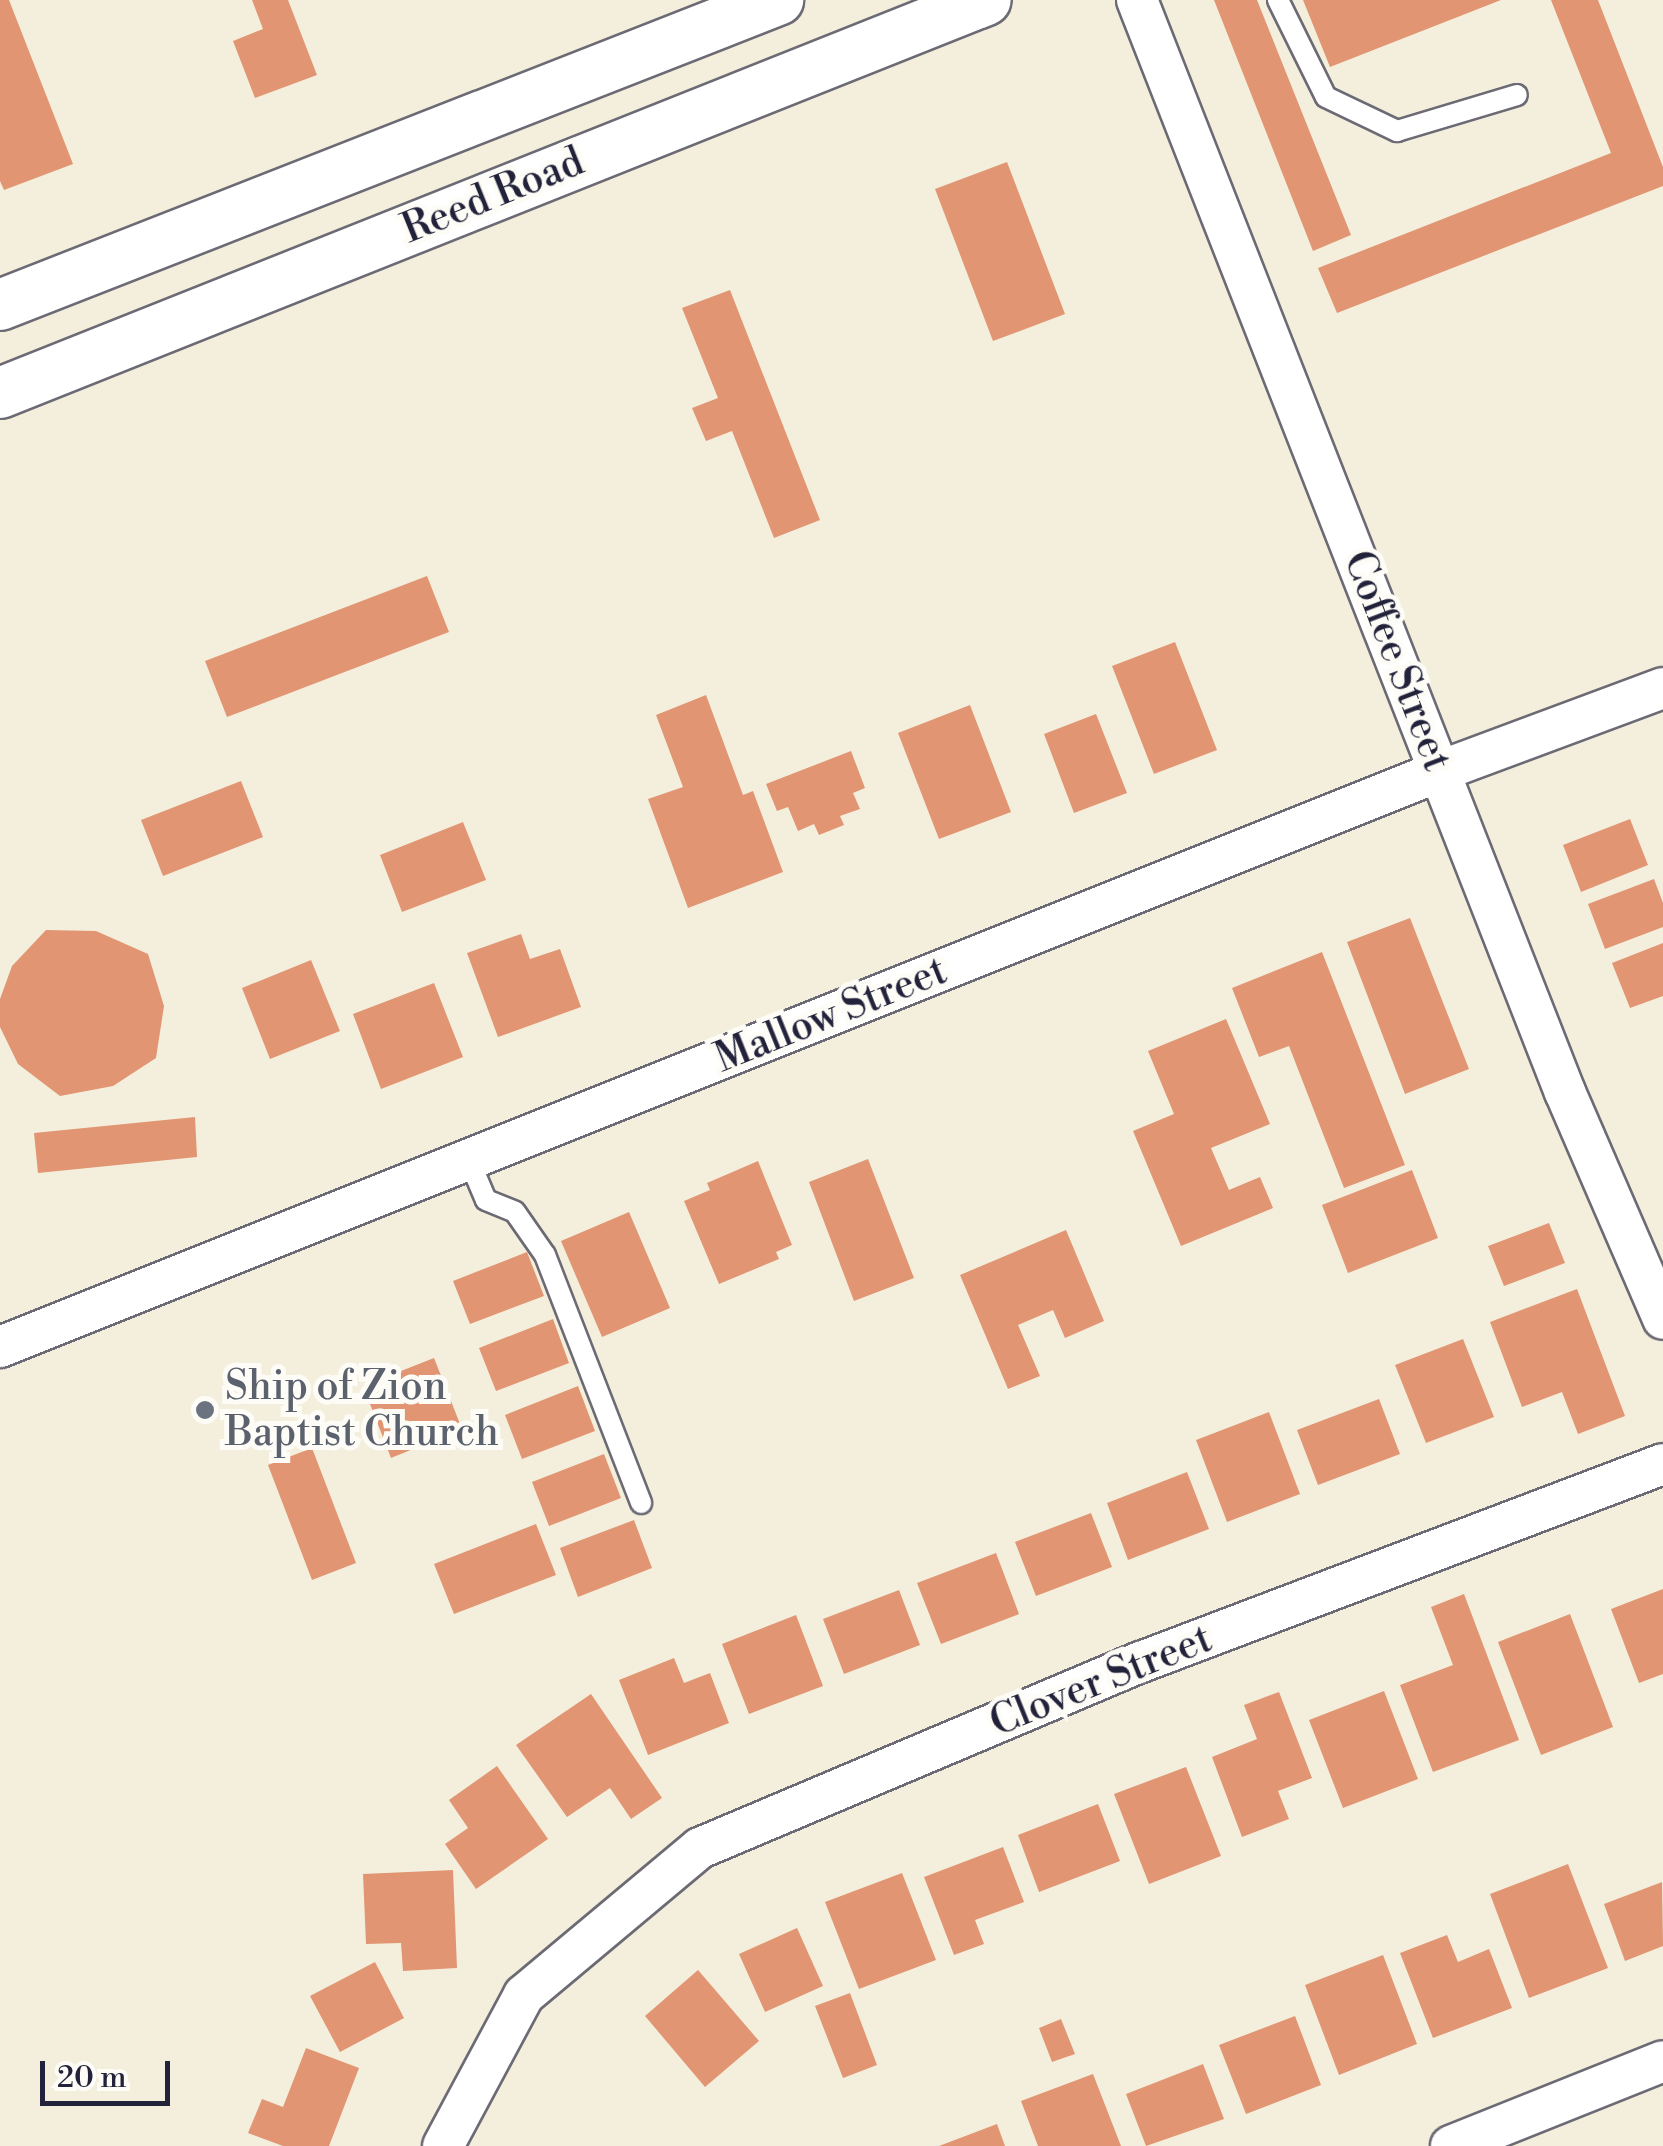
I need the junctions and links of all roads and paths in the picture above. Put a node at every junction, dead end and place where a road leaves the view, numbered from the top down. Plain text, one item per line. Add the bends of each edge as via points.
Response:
1 (778, 0) edge
2 (986, 0) edge
3 (1137, 0) edge
4 (1278, 0) edge
5 (1517, 95) dead end
6 (241, 209) junction
7 (270, 285) junction
8 (0, 305) edge
9 (0, 394) edge
10 (1663, 688) edge
11 (1440, 772) junction
12 (469, 1160) junction
13 (1663, 1318) edge
14 (0, 1347) edge
15 (1663, 1464) edge
16 (641, 1504) dead end
17 (1663, 2061) edge
18 (443, 2146) edge
19 (1452, 2146) edge

1 - 6 street, Reed Road
2 - 7 street, Reed Road
3 - 11 street, Coffee Street
4 - 5 lane via 1326,97 1397,131
6 - 7 street
6 - 8 street, Reed Road
7 - 9 street, Reed Road
10 - 11 street, Mallow Street
11 - 12 street, Mallow Street
11 - 13 street, Coffee Street via 1565,1092
12 - 14 street, Mallow Street
12 - 16 lane via 486,1200 515,1212 545,1255
15 - 18 street, Clover Street via 1141,1662 700,1848 524,1996
17 - 19 street

